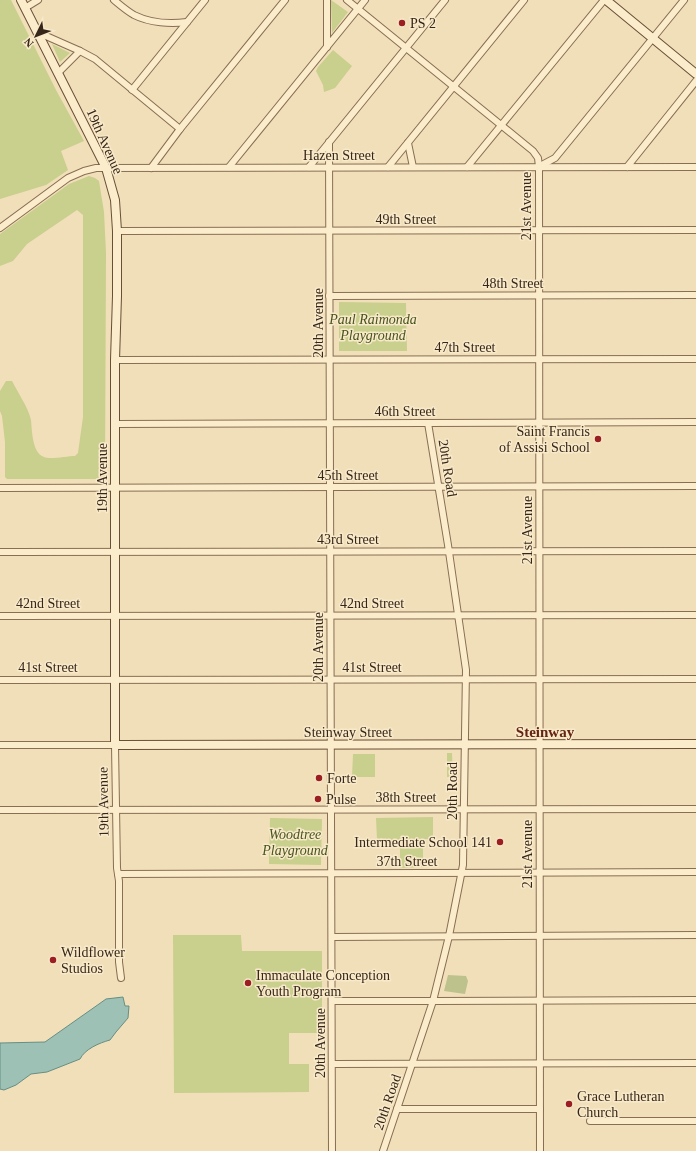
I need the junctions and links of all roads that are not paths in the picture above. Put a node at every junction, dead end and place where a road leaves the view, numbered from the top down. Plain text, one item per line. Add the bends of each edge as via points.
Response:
1 (21, 0) edge
2 (38, 0) edge
3 (114, 0) edge
4 (125, 0) edge
5 (205, 0) edge
6 (285, 0) edge
7 (327, 0) edge
8 (347, 0) edge
9 (365, 0) edge
10 (445, 0) edge
11 (524, 0) edge
12 (605, 0) edge
13 (684, 0) edge
14 (121, 6) junction
15 (25, 8) junction
16 (358, 9) junction
17 (187, 22) junction
18 (37, 32) junction
19 (652, 38) junction
20 (327, 47) junction
21 (406, 48) junction
22 (80, 51) junction
23 (58, 73) junction
24 (696, 74) edge
25 (696, 81) edge
26 (453, 87) junction
27 (132, 90) junction
28 (501, 126) junction
29 (180, 129) junction
30 (329, 142) junction
31 (408, 143) junction
32 (627, 166) junction
33 (696, 166) edge
34 (309, 167) junction
35 (329, 167) junction
36 (388, 167) junction
37 (413, 167) junction
38 (468, 167) junction
39 (539, 167) junction
40 (106, 168) junction
41 (151, 168) junction
42 (229, 168) junction
43 (0, 228) edge
44 (696, 230) edge
45 (117, 231) junction
46 (329, 231) junction
47 (538, 231) junction
48 (538, 295) junction
49 (696, 295) edge
50 (329, 296) junction
51 (538, 359) junction
52 (696, 359) edge
53 (115, 360) junction
54 (330, 360) junction
55 (539, 422) junction
56 (696, 422) edge
57 (330, 423) junction
58 (428, 423) junction
59 (115, 424) junction
60 (696, 486) edge
61 (115, 487) junction
62 (330, 487) junction
63 (438, 487) junction
64 (539, 487) junction
65 (0, 488) edge
66 (449, 551) junction
67 (539, 551) junction
68 (696, 551) edge
69 (0, 552) edge
70 (115, 552) junction
71 (330, 552) junction
72 (115, 615) junction
73 (458, 615) junction
74 (539, 615) junction
75 (696, 615) edge
76 (0, 616) edge
77 (330, 616) junction
78 (116, 679) junction
79 (330, 679) junction
80 (465, 679) junction
81 (539, 679) junction
82 (696, 679) edge
83 (0, 680) edge
84 (464, 744) junction
85 (539, 744) junction
86 (696, 744) edge
87 (115, 745) junction
88 (330, 745) junction
89 (0, 746) edge
90 (464, 809) junction
91 (696, 809) edge
92 (0, 810) edge
93 (116, 810) junction
94 (331, 810) junction
95 (539, 810) junction
96 (539, 872) junction
97 (696, 872) edge
98 (331, 873) junction
99 (461, 873) junction
100 (118, 874) junction
101 (696, 935) edge
102 (449, 936) junction
103 (540, 936) junction
104 (332, 937) junction
105 (121, 978) dead end
106 (696, 1000) edge
107 (332, 1001) junction
108 (433, 1001) junction
109 (540, 1001) junction
110 (413, 1063) junction
111 (540, 1063) junction
112 (696, 1063) edge
113 (332, 1064) junction
114 (397, 1109) junction
115 (540, 1109) junction
116 (590, 1121) dead end
117 (696, 1121) edge
118 (332, 1151) edge
119 (383, 1151) edge
120 (540, 1151) edge

1 - 15 street, 19th Avenue
2 - 15 street
3 - 14 street
4 - 14 street
5 - 17 street
6 - 29 street
7 - 20 street
8 - 16 street, 21st Avenue
9 - 16 street
10 - 21 street
11 - 26 street
12 - 19 street
12 - 28 street
13 - 19 street
14 - 17 street via 135,15 151,20
15 - 18 street, 19th Avenue
16 - 20 street
16 - 21 street, 21st Avenue
17 - 27 street
18 - 22 street
18 - 23 street, 19th Avenue
19 - 24 street
19 - 39 street via 555,158
20 - 42 street
21 - 26 street, 21st Avenue
21 - 30 street
22 - 23 street
22 - 27 street via 95,59
23 - 40 street, 19th Avenue
25 - 32 street
26 - 28 street, 21st Avenue
26 - 31 street
27 - 29 street
28 - 38 street
28 - 39 street, 21st Avenue via 535,153
29 - 41 street
30 - 34 street
30 - 35 street, 20th Avenue
31 - 36 street
31 - 37 street
32 - 33 street, Hazen Street
32 - 39 street, Hazen Street
34 - 35 street, Hazen Street
34 - 42 street, Hazen Street
35 - 36 street, Hazen Street
35 - 46 street, 20th Avenue
36 - 37 street, Hazen Street
37 - 38 street, Hazen Street
38 - 39 street, Hazen Street
39 - 47 street, 21st Avenue
40 - 41 street, Hazen Street
40 - 43 street, Hazen Street via 84,171 68,178
40 - 45 street, 19th Avenue via 115,200
41 - 42 street, Hazen Street
44 - 47 street, 49th Street
45 - 46 street, 49th Street
45 - 53 street, 19th Avenue
46 - 47 street, 49th Street
46 - 50 street, 20th Avenue
47 - 48 street, 21st Avenue
48 - 49 street, 48th Street
48 - 50 street, 48th Street
48 - 51 street, 21st Avenue
50 - 54 street, 20th Avenue
51 - 52 street, 47th Street
51 - 54 street, 47th Street
51 - 55 street, 21st Avenue
53 - 54 street, 47th Street
53 - 59 street, 19th Avenue
54 - 57 street, 20th Avenue
55 - 56 street, 46th Street
55 - 58 street, 46th Street
55 - 64 street, 21st Avenue
57 - 58 street, 46th Street
57 - 59 street, 46th Street
57 - 62 street, 20th Avenue
58 - 63 street, 20th Road
59 - 61 street, 19th Avenue
60 - 64 street, 45th Street
61 - 62 street, 45th Street
61 - 65 street, 45th Street
61 - 70 street, 19th Avenue
62 - 63 street, 45th Street
62 - 71 street, 20th Avenue
63 - 64 street, 45th Street
63 - 66 street, 20th Road
64 - 67 street, 21st Avenue
66 - 67 street, 43rd Street
66 - 71 street, 43rd Street
66 - 73 street, 20th Road
67 - 68 street, 43rd Street
67 - 74 street, 21st Avenue
69 - 70 street, 43rd Street
70 - 71 street, 43rd Street
70 - 72 street, 19th Avenue
71 - 77 street, 20th Avenue
72 - 76 street, 42nd Street
72 - 77 street, 42nd Street
72 - 78 street, 19th Avenue
73 - 74 street, 42nd Street
73 - 77 street, 42nd Street
73 - 80 street, 20th Road
74 - 75 street, 42nd Street
74 - 81 street, 21st Avenue
77 - 79 street, 20th Avenue
78 - 79 street, 41st Street
78 - 83 street, 41st Street
78 - 87 street, 19th Avenue
79 - 80 street, 41st Street
79 - 88 street, 20th Avenue
80 - 81 street, 41st Street
80 - 84 street, 20th Road
81 - 82 street, 41st Street
81 - 85 street, 21st Avenue
84 - 85 street, Steinway Street
84 - 88 street, Steinway Street
84 - 90 street, 20th Road
85 - 86 street, Steinway Street
85 - 95 street, 21st Avenue
87 - 88 street, Steinway Street
87 - 89 street, Steinway Street
87 - 93 street, 19th Avenue
88 - 94 street, 20th Avenue
90 - 94 street, 38th Street
90 - 95 street, 38th Street
90 - 99 street, 20th Road via 464,852
91 - 95 street, 38th Street
92 - 93 street, 38th Street
93 - 94 street, 38th Street
93 - 100 street, 19th Avenue
94 - 98 street, 20th Avenue
95 - 96 street, 21st Avenue
96 - 97 street, 37th Street
96 - 99 street, 37th Street
96 - 103 street, 21st Avenue
98 - 99 street, 37th Street
98 - 100 street, 37th Street
98 - 104 street, 20th Avenue
99 - 102 street, 20th Road
100 - 105 street, 19th Avenue
101 - 103 street
102 - 103 street
102 - 104 street
102 - 108 street, 20th Road
103 - 109 street, 21st Avenue
104 - 107 street, 20th Avenue
106 - 109 street
107 - 108 street
107 - 113 street, 20th Avenue
108 - 109 street
108 - 110 street, 20th Road
109 - 111 street, 21st Avenue
110 - 111 street
110 - 113 street
110 - 114 street, 20th Road
111 - 112 street
111 - 115 street, 21st Avenue
113 - 118 street, 20th Avenue
114 - 115 street
114 - 119 street, 20th Road
115 - 120 street, 21st Avenue
116 - 117 street

